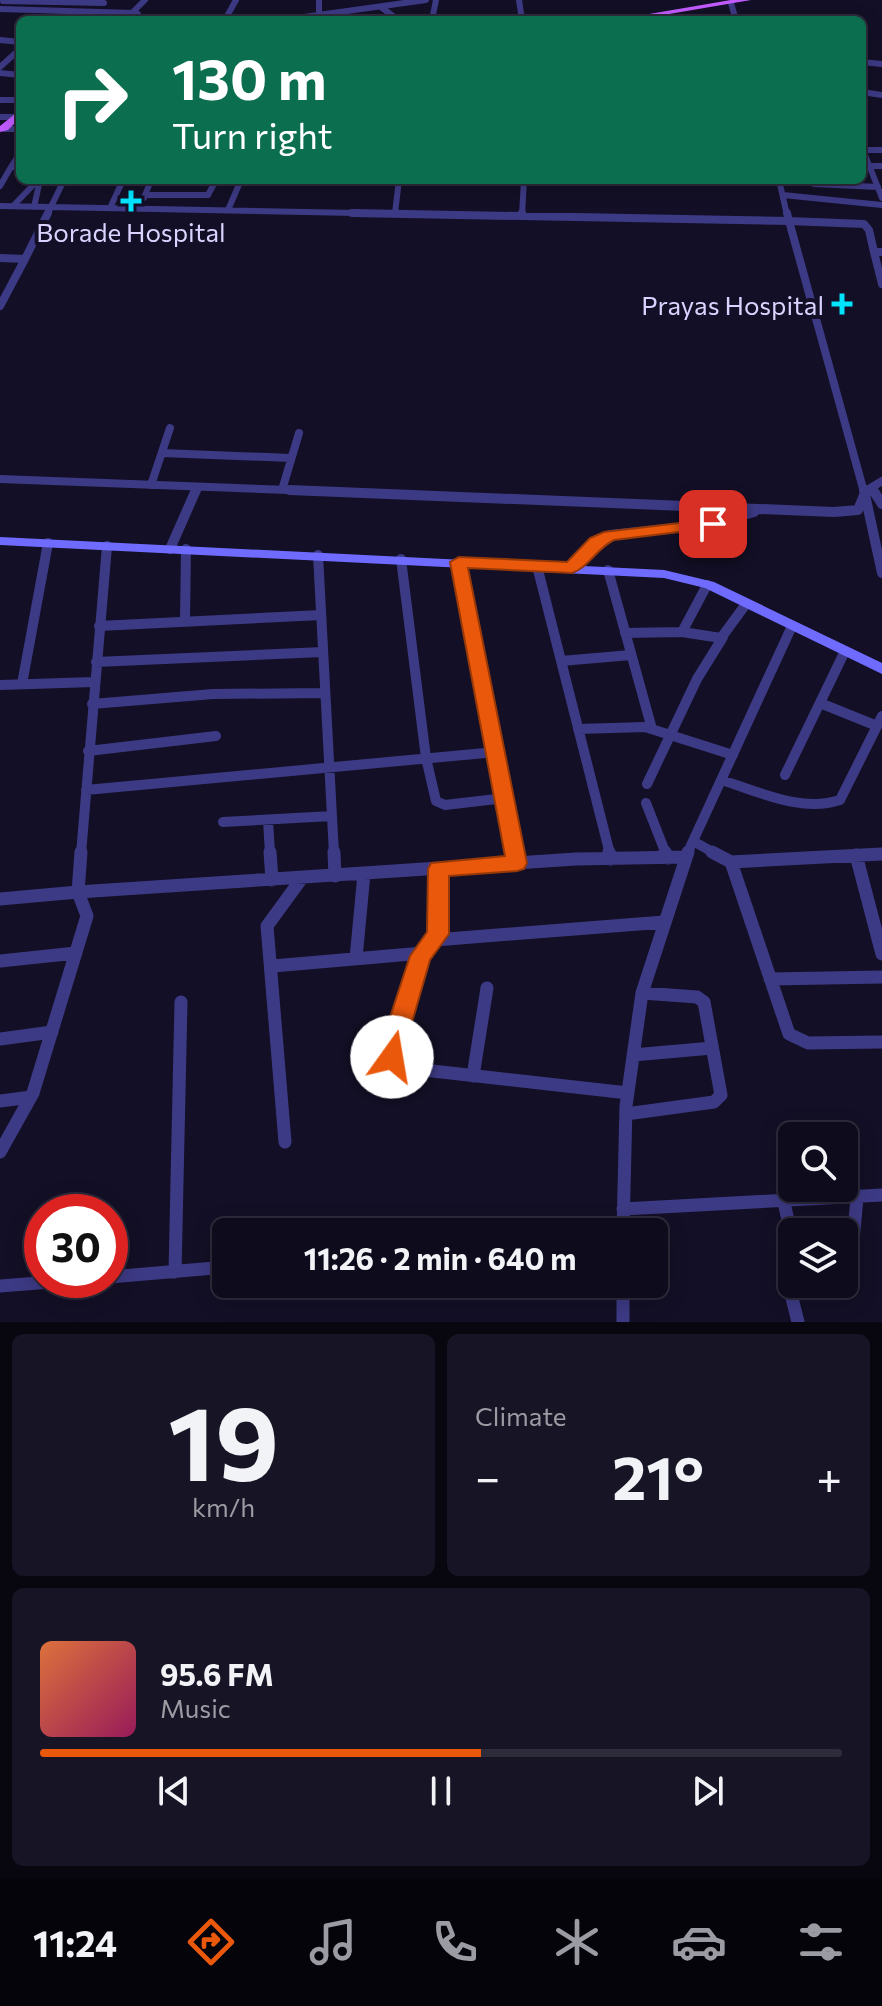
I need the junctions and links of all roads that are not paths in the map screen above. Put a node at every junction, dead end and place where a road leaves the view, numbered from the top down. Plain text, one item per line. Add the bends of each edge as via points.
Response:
1 (145, 0) edge
2 (319, 0) edge
3 (365, 0) edge
4 (426, 0) edge
5 (746, 0) edge
6 (105, 2) edge
7 (731, 3) junction
8 (2, 4) edge
9 (381, 7) junction
10 (48, 10) junction
11 (98, 12) junction
12 (348, 12) junction
13 (131, 13) junction
14 (319, 15) junction
15 (44, 16) edge
16 (126, 16) edge
17 (137, 16) edge
18 (288, 16) edge
19 (393, 16) edge
20 (654, 16) edge
21 (735, 16) edge
22 (16, 48) edge
23 (9, 55) junction
24 (0, 58) edge
25 (866, 62) edge
26 (871, 62) junction
27 (882, 64) edge
28 (0, 67) edge
29 (16, 68) edge
30 (866, 68) edge
31 (0, 73) edge
32 (9, 74) junction
33 (16, 75) edge
34 (866, 157) edge
35 (870, 166) junction
36 (882, 166) edge
37 (10, 171) edge
38 (35, 184) edge
39 (38, 184) edge
40 (62, 184) edge
41 (121, 184) edge
42 (149, 184) edge
43 (214, 184) edge
44 (239, 184) edge
45 (399, 184) edge
46 (524, 184) edge
47 (780, 184) edge
48 (815, 184) edge
49 (840, 184) edge
50 (0, 186) edge
51 (878, 187) junction
52 (145, 195) junction
53 (783, 195) junction
54 (813, 198) junction
55 (882, 198) edge
56 (882, 205) edge
57 (0, 206) edge
58 (13, 206) junction
59 (34, 207) junction
60 (51, 207) junction
61 (110, 208) junction
62 (140, 208) junction
63 (228, 210) junction
64 (395, 213) junction
65 (522, 216) junction
66 (789, 221) junction
67 (808, 221) junction
68 (878, 252) edge
69 (0, 258) edge
70 (25, 259) junction
71 (882, 284) edge
72 (0, 306) edge
73 (170, 428) dead end
74 (299, 433) dead end
75 (162, 453) junction
76 (291, 458) junction
77 (0, 479) edge
78 (882, 481) edge
79 (151, 485) junction
80 (198, 487) junction
81 (282, 490) junction
82 (868, 490) junction
83 (882, 504) edge
84 (764, 509) junction
85 (0, 541) edge
86 (48, 543) junction
87 (107, 546) junction
88 (170, 549) junction
89 (186, 549) junction
90 (318, 555) junction
91 (401, 559) junction
92 (459, 562) junction
93 (537, 566) junction
94 (572, 568) junction
95 (608, 570) junction
96 (882, 573) edge
97 (707, 585) junction
98 (746, 604) junction
99 (321, 615) junction
100 (185, 619) junction
101 (99, 626) junction
102 (792, 626) junction
103 (682, 632) junction
104 (625, 633) junction
105 (723, 637) junction
106 (845, 651) junction
107 (323, 652) junction
108 (631, 655) junction
109 (561, 661) junction
110 (96, 662) junction
111 (882, 669) edge
112 (94, 682) junction
113 (22, 684) junction
114 (0, 685) edge
115 (325, 693) junction
116 (820, 703) junction
117 (92, 704) junction
118 (880, 721) edge
119 (578, 729) junction
120 (652, 729) junction
121 (670, 735) junction
122 (216, 736) dead end
123 (88, 751) junction
124 (496, 752) junction
125 (733, 755) junction
126 (426, 758) junction
127 (329, 766) junction
128 (785, 775) dead end
129 (721, 780) junction
130 (647, 784) dead end
131 (86, 790) junction
132 (505, 798) junction
133 (646, 803) dead end
134 (332, 816) junction
135 (268, 820) junction
136 (223, 822) dead end
137 (693, 841) junction
138 (882, 854) edge
139 (856, 855) junction
140 (686, 857) junction
141 (668, 858) junction
142 (611, 859) junction
143 (731, 862) junction
144 (517, 863) junction
145 (438, 869) junction
146 (364, 874) junction
147 (335, 876) junction
148 (302, 878) junction
149 (272, 880) junction
150 (78, 892) junction
151 (0, 899) edge
152 (664, 922) junction
153 (435, 940) junction
154 (76, 953) junction
155 (423, 953) junction
156 (882, 954) edge
157 (356, 958) junction
158 (0, 961) edge
159 (273, 966) junction
160 (882, 977) edge
161 (770, 979) junction
162 (487, 988) dead end
163 (642, 993) junction
164 (181, 1002) dead end
165 (52, 1032) junction
166 (0, 1039) edge
167 (882, 1042) edge
168 (712, 1048) junction
169 (633, 1055) junction
170 (473, 1076) junction
171 (628, 1093) junction
172 (31, 1097) junction
173 (0, 1101) edge
174 (626, 1114) junction
175 (285, 1142) dead end
176 (0, 1152) edge
177 (882, 1195) edge
178 (858, 1198) edge
179 (784, 1202) joint
180 (623, 1209) junction
181 (623, 1218) edge
182 (787, 1218) edge
183 (212, 1268) edge
184 (175, 1272) junction
185 (128, 1276) edge
186 (24, 1284) edge
187 (0, 1286) edge
188 (623, 1298) edge
189 (792, 1298) edge
190 (623, 1322) edge
191 (798, 1322) edge

1 - 13 street
2 - 14 street
3 - 12 street
4 - 9 street
5 - 7 main road
6 - 8 street
6 - 11 street
7 - 20 main road
7 - 21 street
8 - 10 street
9 - 12 street
9 - 19 street
10 - 11 street
10 - 15 street
11 - 13 street
12 - 14 street
13 - 16 street
13 - 17 street
14 - 18 street
22 - 23 street
23 - 24 street
23 - 28 street
25 - 26 street
26 - 27 street
26 - 30 street
29 - 32 street
31 - 32 street
32 - 33 street
34 - 35 street
35 - 36 street
35 - 51 street
37 - 50 street
38 - 58 street
39 - 59 street
40 - 60 street
41 - 61 street
42 - 52 street
43 - 52 street via 208,195
44 - 63 street
45 - 64 street
46 - 65 street
47 - 53 street
48 - 54 street
49 - 51 street
51 - 55 street
52 - 62 street
53 - 54 street
53 - 66 street
54 - 56 street
54 - 67 street
57 - 58 street
58 - 59 street
59 - 60 street
60 - 61 street
60 - 70 street
61 - 62 street
62 - 63 street
63 - 64 street
64 - 65 street
65 - 66 street
66 - 67 street
66 - 82 street
67 - 68 street via 864,224
68 - 71 street
69 - 70 street
70 - 72 street
73 - 75 street
74 - 76 street
75 - 76 street
75 - 79 street
76 - 81 street
77 - 79 street
78 - 82 street
79 - 80 street
80 - 81 street
80 - 88 street
81 - 84 street
82 - 83 street
82 - 84 street via 858,510
82 - 96 street
84 - 94 street via 713,524 610,535
85 - 86 street
86 - 87 street
86 - 113 street
87 - 88 street
87 - 101 street
88 - 89 street
89 - 90 street
89 - 100 street
90 - 91 street
90 - 99 street
91 - 92 street
91 - 126 street
92 - 93 street
92 - 124 street
93 - 94 street
93 - 109 street
94 - 95 street
95 - 97 street via 664,574
95 - 104 street
97 - 98 street
97 - 103 street
98 - 102 street
98 - 105 street
99 - 100 street
99 - 107 street
100 - 101 street
101 - 110 street
102 - 106 street
102 - 125 street
103 - 104 street
103 - 105 street
104 - 108 street
105 - 121 street
106 - 111 street
106 - 116 street
107 - 110 street
107 - 115 street
108 - 109 street
108 - 120 street
109 - 119 street
110 - 112 street
112 - 113 street
112 - 117 street
113 - 114 street
115 - 117 street via 213,694
115 - 127 street
116 - 118 street
116 - 128 street
117 - 123 street
118 - 129 street via 840,800 832,804 812,805
119 - 120 street
119 - 142 street
120 - 121 street
121 - 125 street
121 - 130 street
122 - 123 street
123 - 131 street
124 - 126 street
124 - 132 street
125 - 129 street
126 - 127 street
126 - 132 street via 438,803
127 - 131 street
127 - 134 street
129 - 137 street
131 - 150 street
132 - 144 street
133 - 141 street
134 - 135 street
134 - 147 street
135 - 136 street
135 - 149 street
137 - 140 street
137 - 143 street
138 - 139 street
139 - 143 street
139 - 156 street
140 - 141 street
140 - 152 street
141 - 142 street
142 - 144 street
143 - 161 street
144 - 145 street
145 - 146 street
145 - 153 street
146 - 147 street
146 - 157 street
147 - 148 street
148 - 149 street
148 - 159 street via 267,926
149 - 150 street
150 - 151 street
150 - 154 street via 87,916
152 - 153 street
152 - 163 street
153 - 155 street
154 - 158 street
154 - 165 street
155 - 157 street
155 - 170 street via 392,1057 406,1068
157 - 159 street
159 - 175 street
160 - 161 street
161 - 167 street via 794,1039
162 - 170 street
163 - 168 street via 701,998
163 - 169 street
164 - 184 street
165 - 166 street
165 - 172 street
168 - 169 street
168 - 174 street via 719,1100
169 - 171 street
170 - 171 street
171 - 174 street
172 - 173 street
172 - 176 street
174 - 180 street
177 - 178 street
179 - 180 street
179 - 182 street
180 - 181 street
183 - 184 street
184 - 185 street
186 - 187 street
188 - 190 street
189 - 191 street

